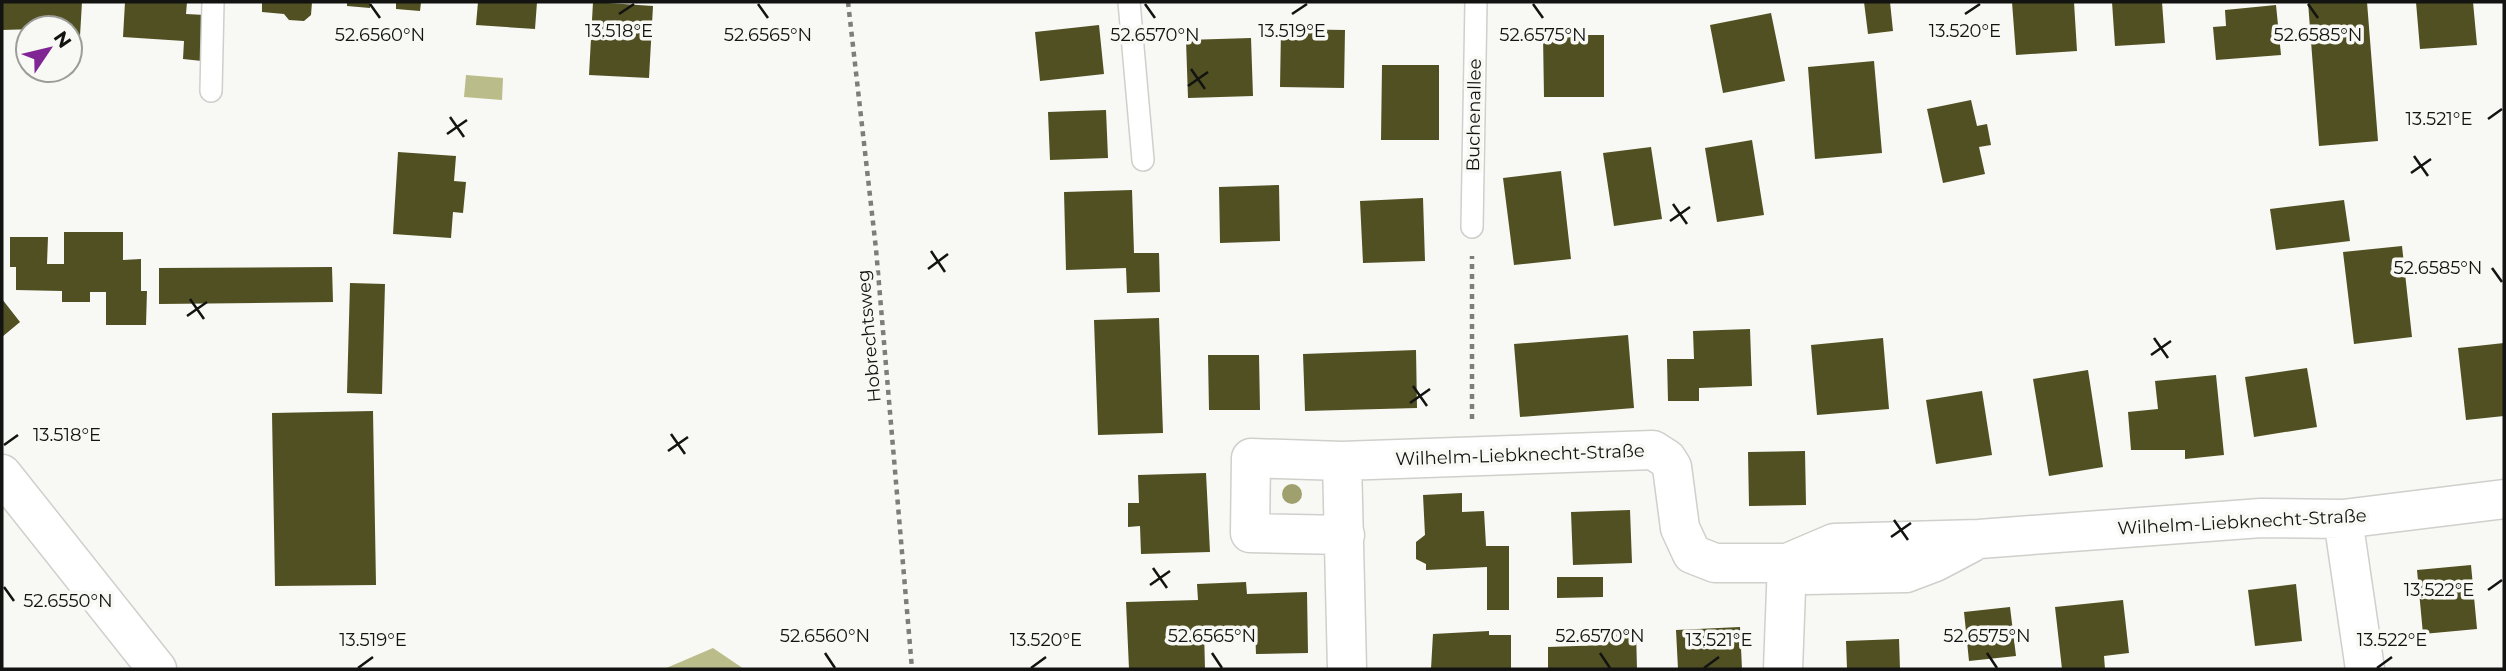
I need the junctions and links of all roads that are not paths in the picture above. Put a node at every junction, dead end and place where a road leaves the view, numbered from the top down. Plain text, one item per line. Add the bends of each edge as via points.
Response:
1 (213, 2) edge
2 (1129, 2) edge
3 (1476, 2) edge
4 (211, 91) dead end
5 (1143, 160) dead end
6 (1472, 227) road end
7 (1342, 461) junction
8 (2, 474) edge
9 (2504, 499) edge
10 (2343, 519) junction
11 (1345, 535) junction
12 (1787, 563) junction
13 (157, 669) edge
14 (1347, 669) edge
15 (1783, 669) edge
16 (2365, 669) edge

1 - 4 lane
2 - 5 lane
3 - 6 lane, Buchenallee
7 - 11 street
7 - 11 street, Wilhelm-Liebknecht-Straße via 1251,458 1250,533
7 - 12 street, Wilhelm-Liebknecht-Straße via 1653,450 1672,467 1680,528 1692,554 1715,563
8 - 13 street
9 - 10 street, Wilhelm-Liebknecht-Straße
10 - 12 street, Wilhelm-Liebknecht-Straße via 2261,519 1979,539 1906,573 1807,575
10 - 16 street
11 - 14 street
12 - 15 street

